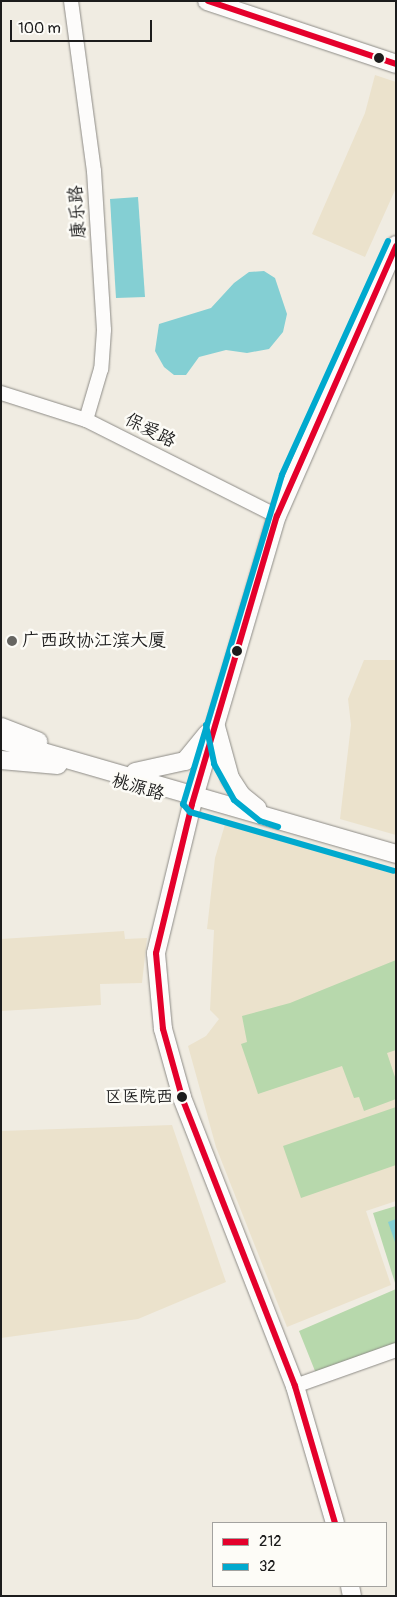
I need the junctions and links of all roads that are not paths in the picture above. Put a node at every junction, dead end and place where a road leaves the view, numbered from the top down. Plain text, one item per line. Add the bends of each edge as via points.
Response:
1 (71, 1) edge
2 (207, 1) edge
3 (396, 64) edge
4 (396, 245) edge
5 (1, 392) edge
6 (86, 420) junction
7 (277, 516) junction
8 (215, 723) junction
9 (1, 727) edge
10 (1, 740) edge
11 (1, 751) edge
12 (26, 751) junction
13 (1, 760) edge
14 (58, 761) junction
15 (119, 772) junction
16 (193, 798) junction
17 (265, 814) junction
18 (396, 854) edge
19 (396, 863) edge
20 (396, 1350) edge
21 (295, 1386) junction
22 (335, 1522) edge

1 - 6 street, 康乐路 via 94,171 104,330 101,369
2 - 3 main road
4 - 7 main road
5 - 6 street, 保爱路
6 - 7 street, 保爱路
7 - 8 main road
8 - 15 main road via 185,761 166,768
8 - 16 main road
8 - 17 main road via 230,778 241,795
9 - 14 main road via 38,741
10 - 12 main road
11 - 12 main road
12 - 14 main road, 桃源路
13 - 14 main road
14 - 15 main road, 桃源路
14 - 16 main road, 桃源路
15 - 16 main road, 桃源路
16 - 17 main road, 桃源路
16 - 19 main road, 桃源路
16 - 21 main road via 156,953 163,1029 219,1199
17 - 18 main road, 桃源路
20 - 21 street
21 - 22 main road

